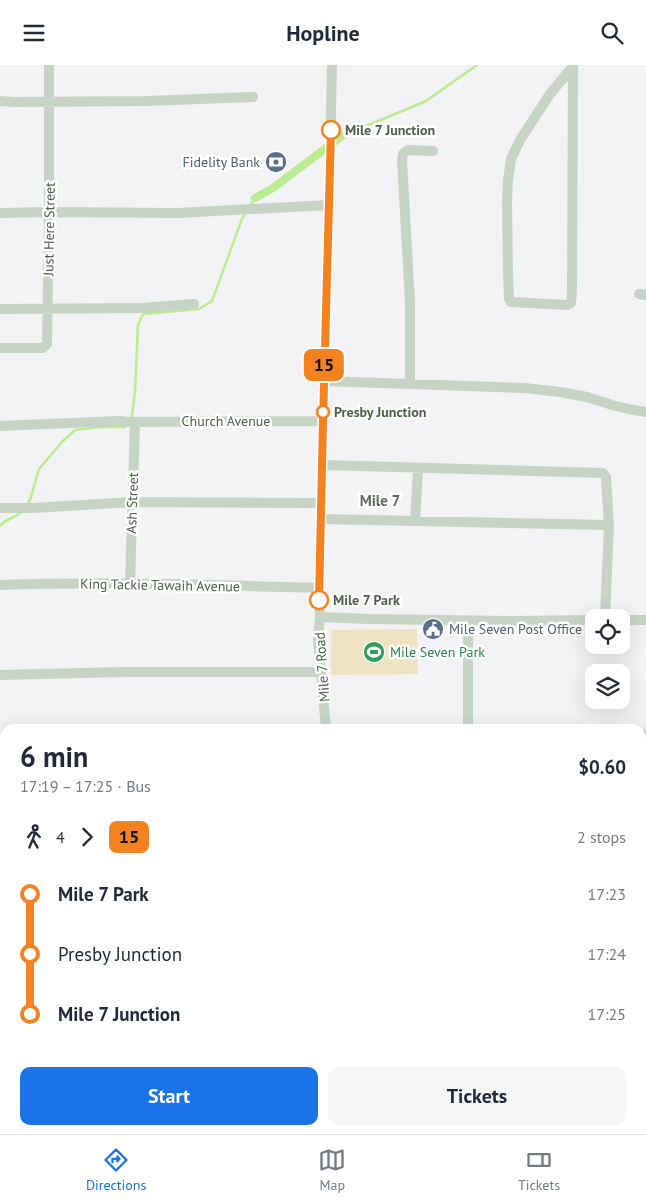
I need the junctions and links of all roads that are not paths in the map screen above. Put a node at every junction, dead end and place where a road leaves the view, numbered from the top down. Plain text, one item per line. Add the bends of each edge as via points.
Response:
1 (49, 65) edge
2 (332, 65) edge
3 (573, 65) edge
4 (253, 97) dead end
5 (0, 101) edge
6 (50, 102) junction
7 (433, 151) dead end
8 (329, 205) junction
9 (49, 212) junction
10 (0, 213) edge
11 (194, 304) dead end
12 (0, 309) edge
13 (47, 309) junction
14 (0, 348) edge
15 (324, 381) junction
16 (410, 384) junction
17 (646, 412) edge
18 (323, 421) junction
19 (133, 422) junction
20 (0, 426) edge
21 (322, 465) junction
22 (418, 469) junction
23 (132, 501) junction
24 (321, 503) junction
25 (0, 508) edge
26 (321, 519) junction
27 (415, 521) junction
28 (609, 525) junction
29 (130, 584) junction
30 (0, 585) edge
31 (319, 588) junction
32 (605, 609) edge
33 (320, 617) junction
34 (585, 620) edge
35 (630, 620) edge
36 (646, 620) edge
37 (468, 621) junction
38 (322, 672) junction
39 (0, 675) edge
40 (326, 724) edge
41 (468, 724) edge

1 - 6 street, Just Here Street
2 - 8 street, Mile 7 Road
3 - 3 street via 571,303 511,302 507,229 511,159 550,94
4 - 6 street
5 - 6 street
6 - 9 street, Just Here Street
7 - 16 street via 408,150 402,160 410,302
8 - 9 street via 178,213
8 - 15 street, Mile 7 Road
9 - 10 street
9 - 13 street, Just Here Street
11 - 13 street
12 - 13 street
13 - 14 street, Just Here Street via 46,347
15 - 16 street
15 - 18 street, Mile 7 Road
16 - 17 street via 560,392
18 - 19 street, Church Avenue
18 - 21 street, Mile 7 Road
19 - 20 street, Church Avenue
19 - 23 street, Ash Street
21 - 22 street
21 - 24 street, Mile 7 Road
22 - 27 street
22 - 28 street via 603,473 606,477
23 - 24 street
23 - 25 street
23 - 29 street, Ash Street
24 - 26 street, Mile 7 Road
26 - 27 street
26 - 31 street, Mile 7 Road
27 - 28 street
28 - 32 street
29 - 30 street, King Tackie Tawaih Avenue
29 - 31 street, King Tackie Tawaih Avenue
31 - 33 street, Mile 7 Road
33 - 37 street
33 - 38 street, Mile 7 Road via 318,639
34 - 37 street
35 - 36 street
37 - 41 street
38 - 39 street
38 - 40 street, Mile 7 Road

